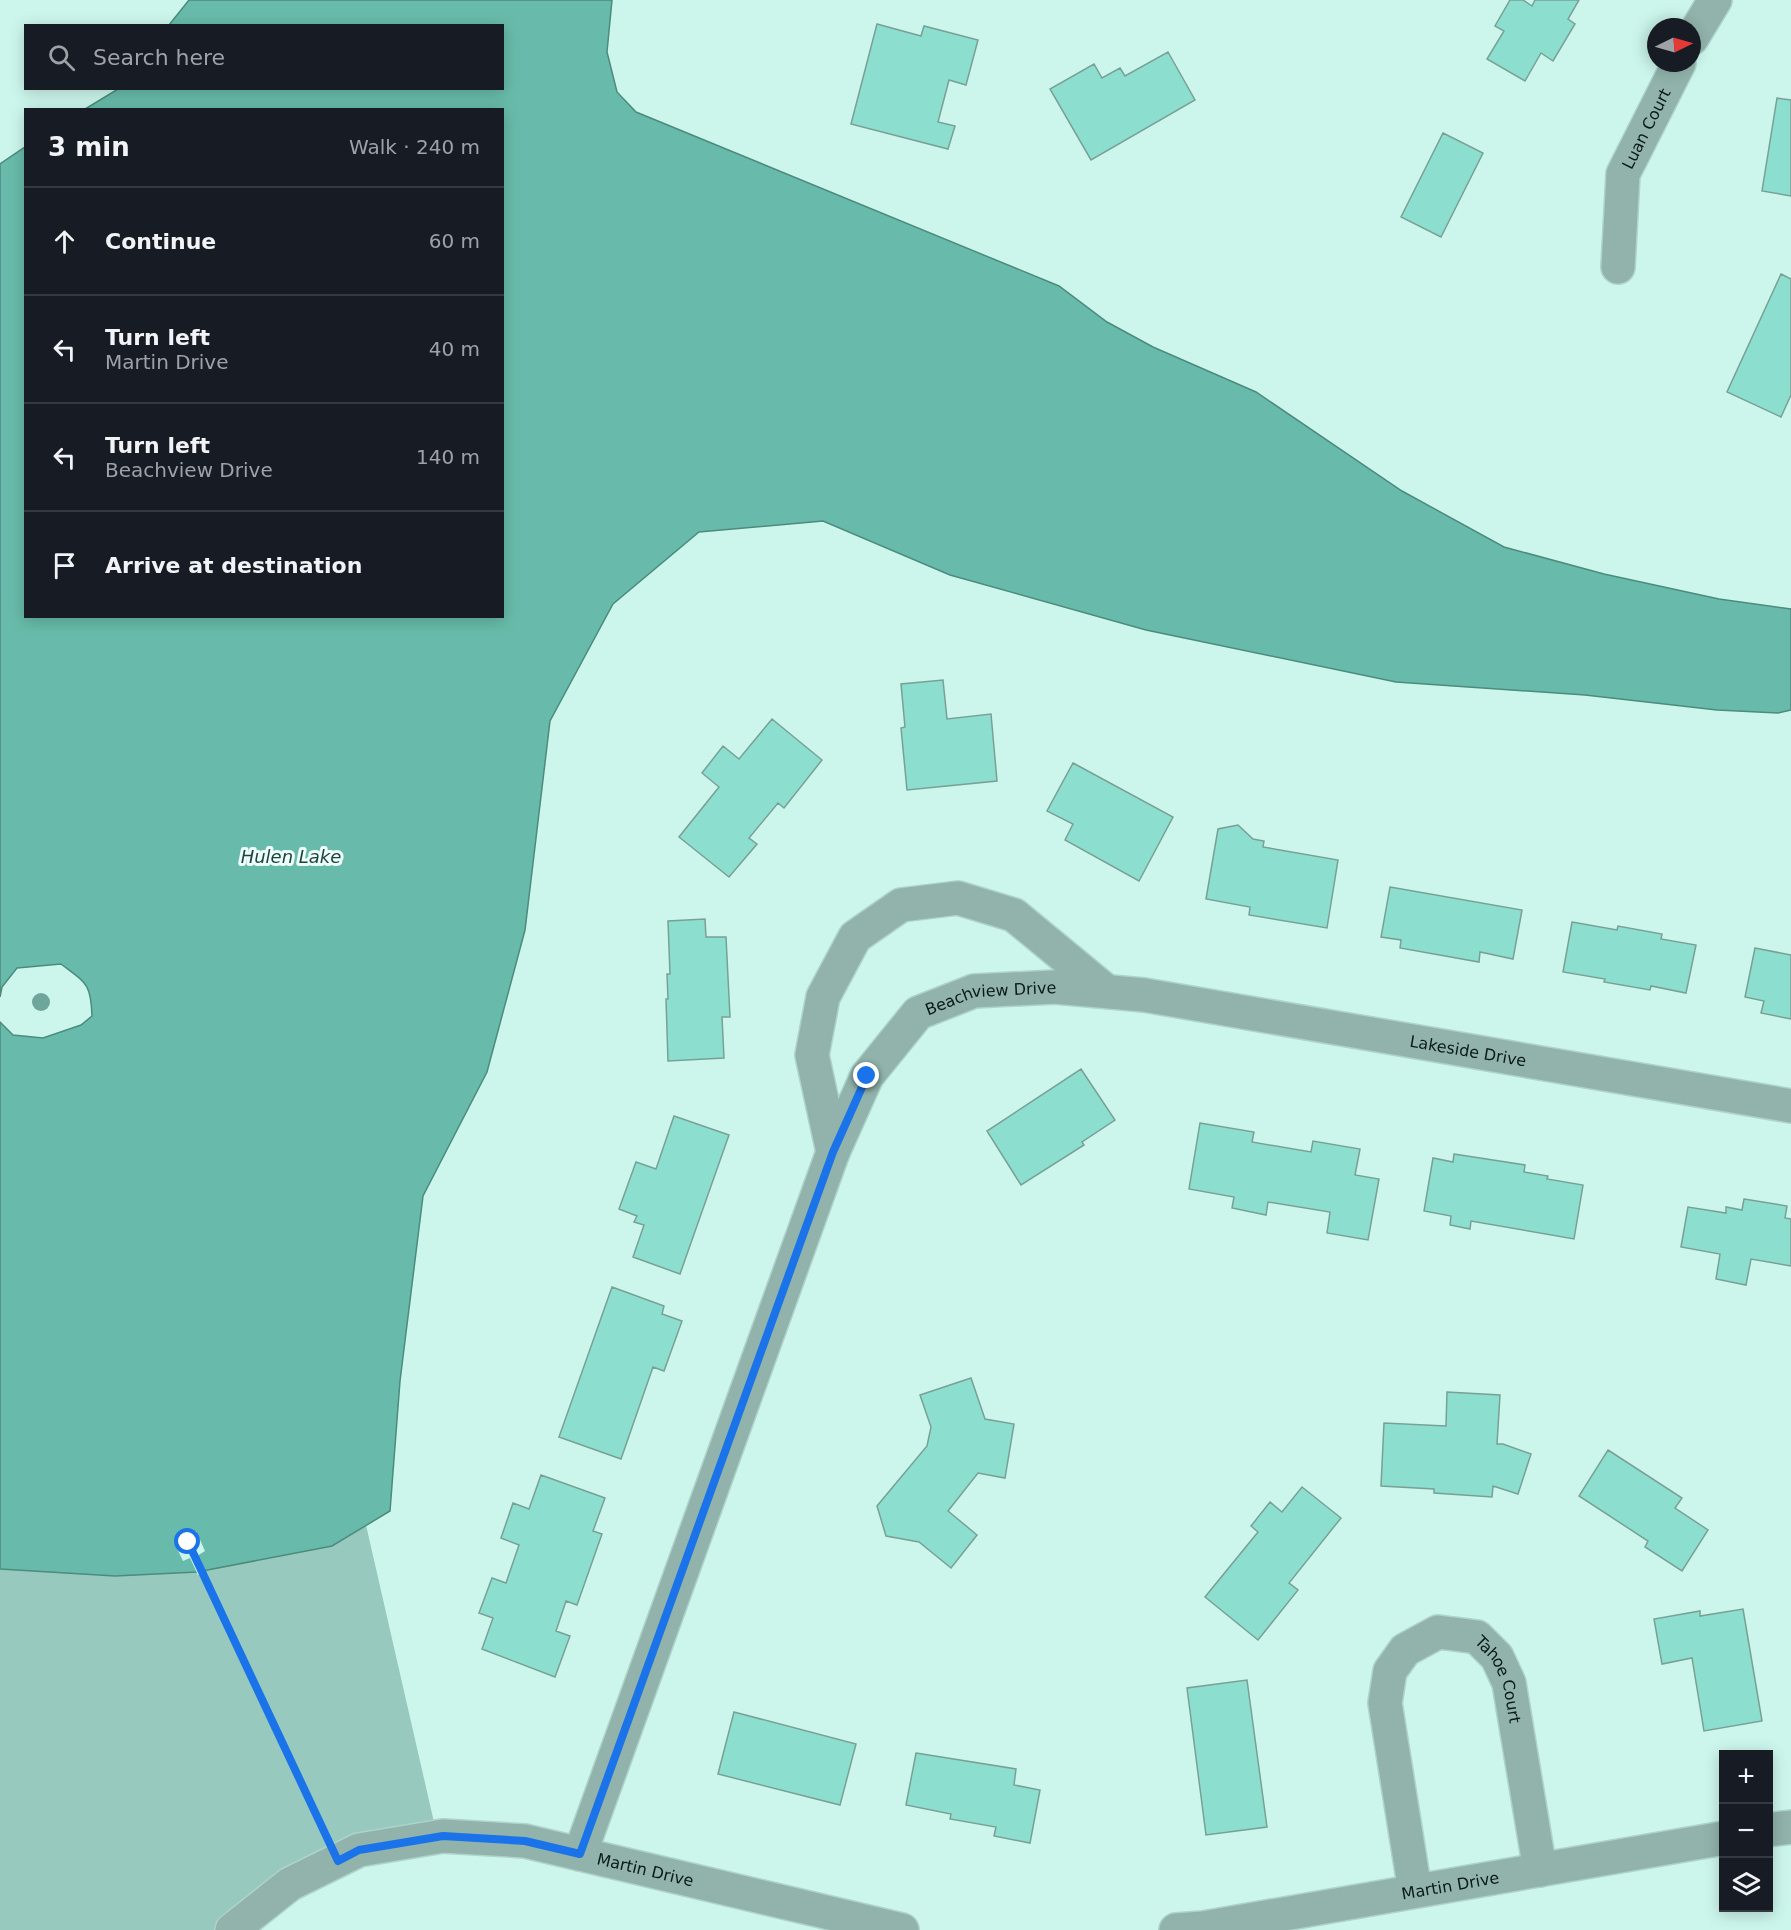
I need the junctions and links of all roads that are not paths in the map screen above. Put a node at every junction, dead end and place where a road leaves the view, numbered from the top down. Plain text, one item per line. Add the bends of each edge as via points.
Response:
1 (1715, 0) edge
2 (1701, 23) edge
3 (1674, 72) edge
4 (1618, 267) dead end
5 (1106, 991) junction
6 (1144, 995) joint
7 (1791, 1106) edge
8 (833, 1152) junction
9 (1791, 1827) edge
10 (1773, 1829) edge
11 (1719, 1839) edge
12 (580, 1854) junction
13 (1540, 1870) junction
14 (1415, 1891) junction
15 (232, 1930) edge
16 (902, 1930) edge
17 (1176, 1930) edge

1 - 2 street
3 - 4 street, Luan Court via 1623,174
5 - 6 street, Beachview Drive
5 - 8 street, Beachview Drive via 1055,987 974,991 918,1013 867,1076
5 - 8 street via 1014,915 958,898 901,905 855,937 823,997 812,1055
6 - 7 street, Lakeside Drive
8 - 12 street, Beachview Drive
9 - 10 street
11 - 13 street, Martin Drive
12 - 15 street, Martin Drive via 525,1841 443,1836 359,1850 290,1884
12 - 16 street, Martin Drive
13 - 14 street, Martin Drive
13 - 14 street, Tahoe Court via 1509,1683 1497,1657 1477,1637 1438,1632 1406,1650 1390,1671 1385,1703
14 - 17 street, Martin Drive

